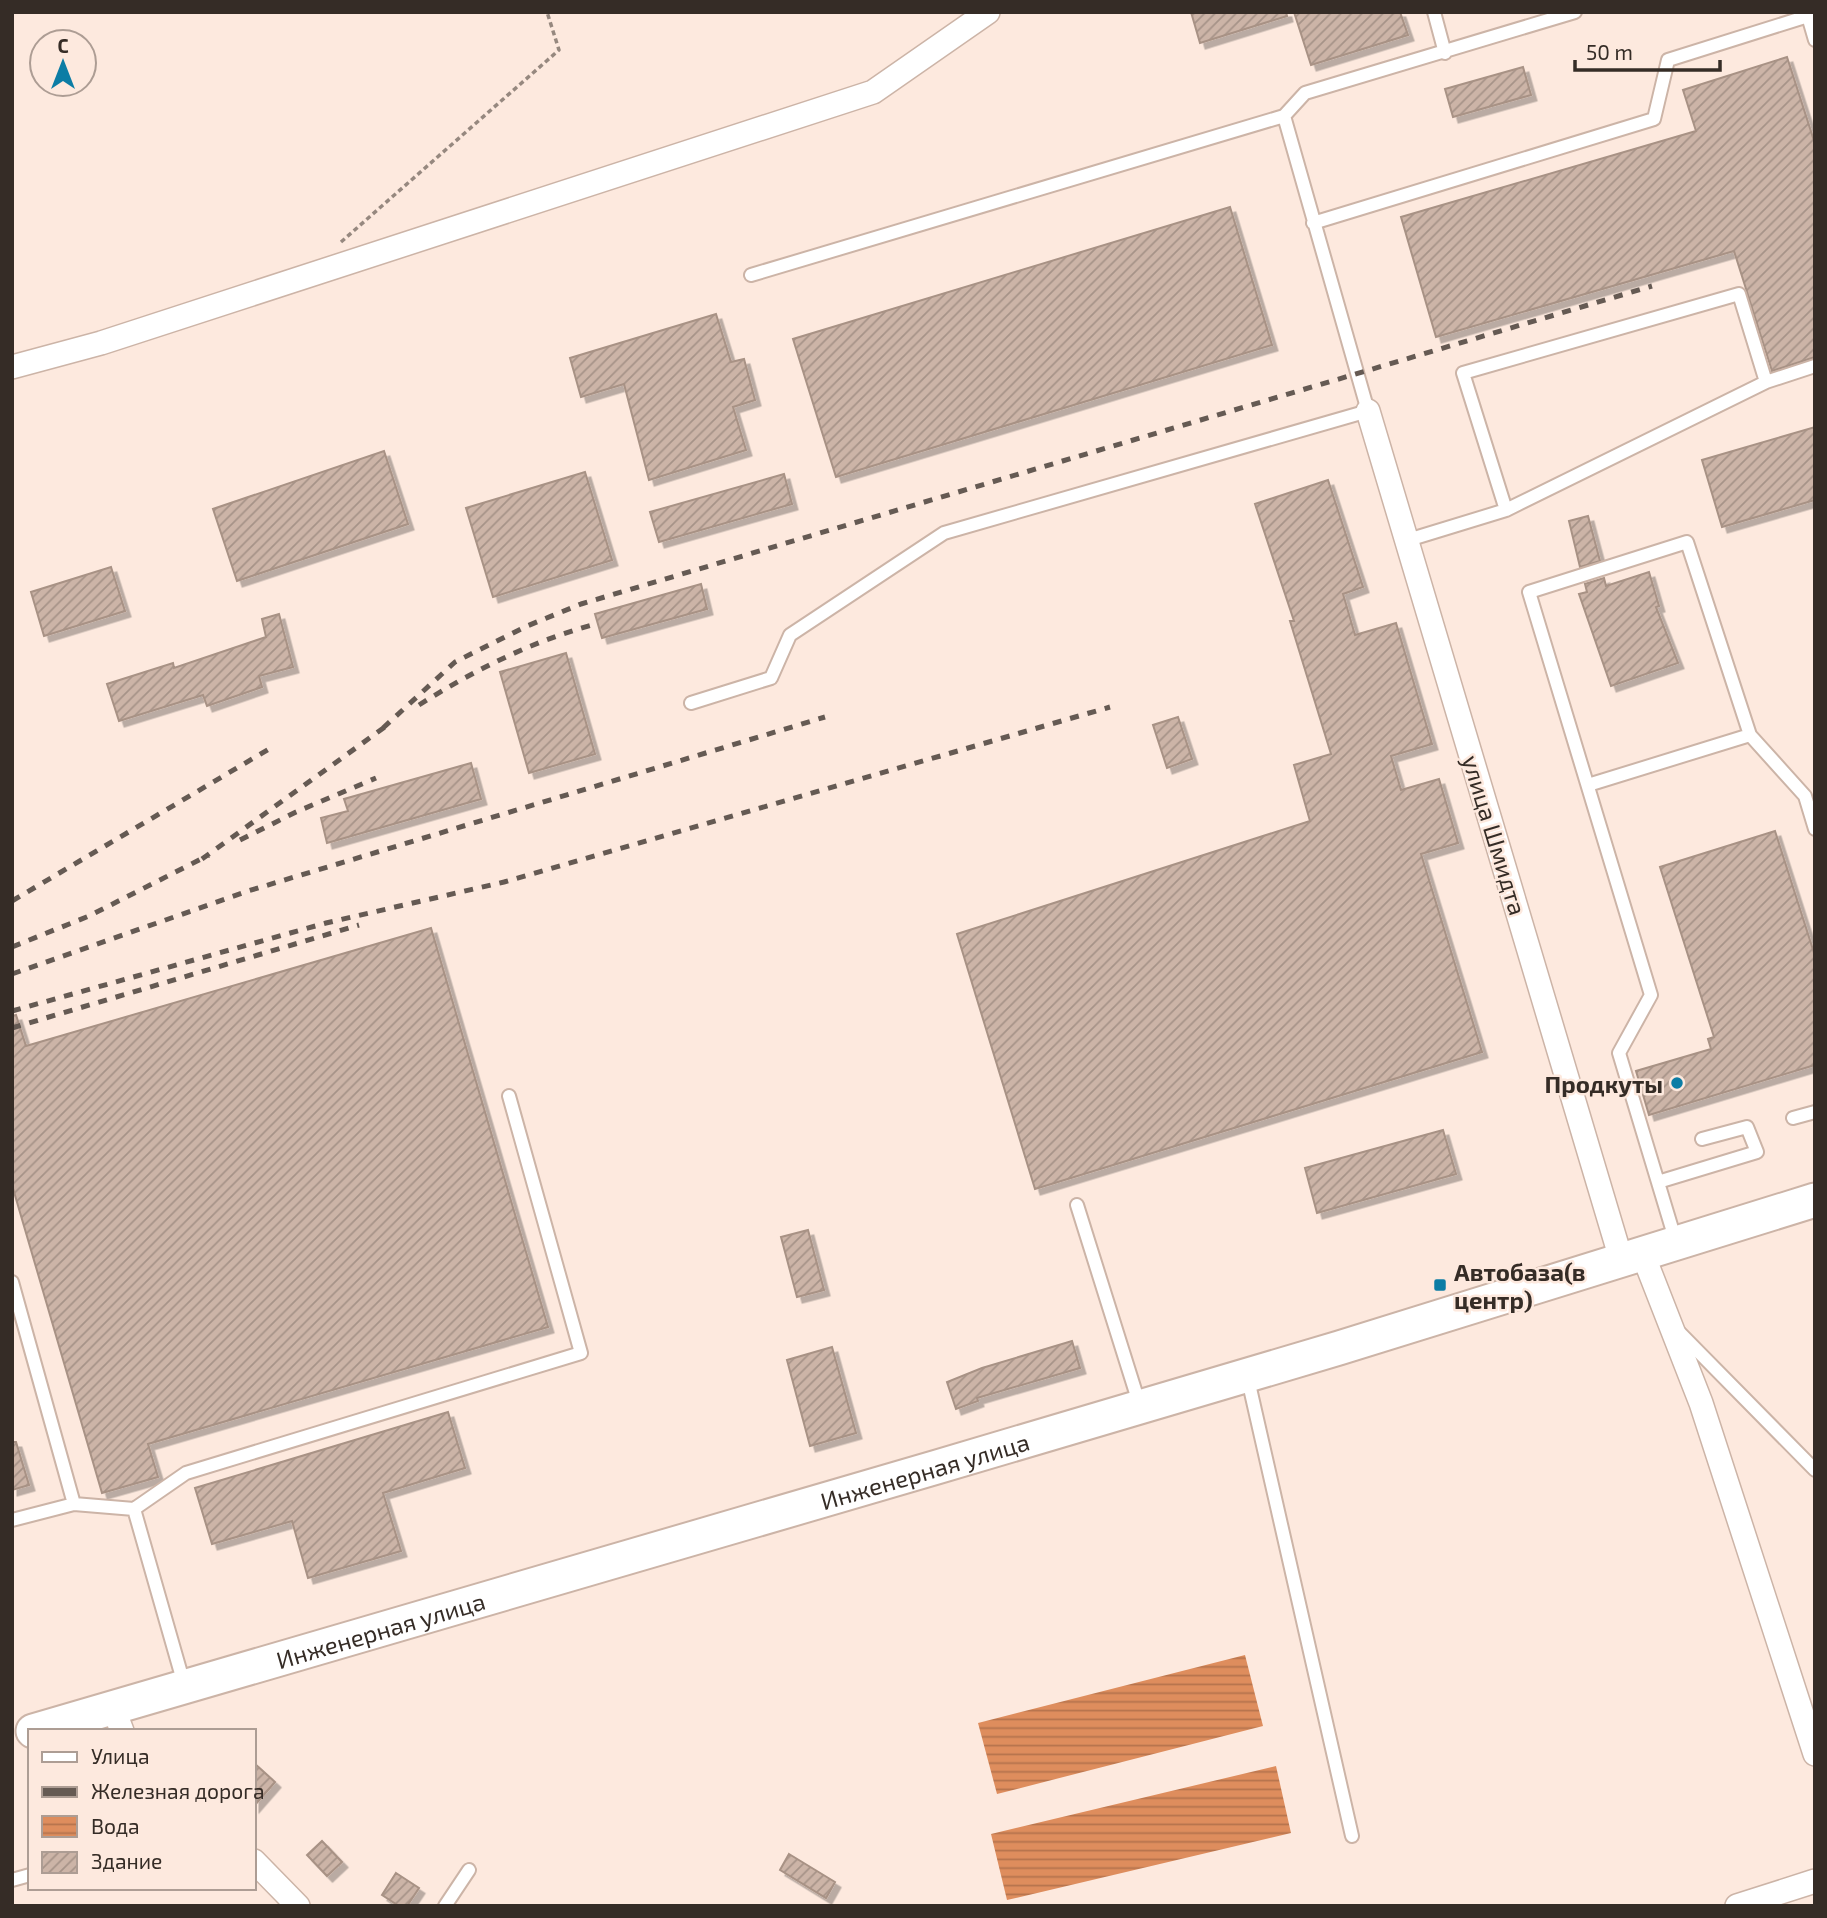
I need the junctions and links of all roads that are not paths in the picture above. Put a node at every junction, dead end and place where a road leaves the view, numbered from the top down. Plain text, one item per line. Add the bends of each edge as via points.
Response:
1 (988, 12) edge
2 (1434, 12) edge
3 (1575, 12) edge
4 (1815, 40) edge
5 (1445, 53) junction
6 (1284, 116) junction
7 (1313, 223) junction
8 (751, 275) dead end
9 (1815, 366) edge
10 (12, 367) edge
11 (1766, 382) junction
12 (1368, 411) junction
13 (1506, 510) junction
14 (1408, 540) junction
15 (691, 703) dead end
16 (1750, 735) junction
17 (1588, 785) junction
18 (1815, 829) edge
19 (509, 1096) dead end
20 (1815, 1112) edge
21 (1793, 1118) dead end
22 (1702, 1139) dead end
23 (1658, 1182) junction
24 (1815, 1200) edge
25 (1077, 1205) dead end
26 (1676, 1242) junction
27 (1631, 1256) junction
28 (12, 1282) edge
29 (1672, 1326) junction
30 (1247, 1375) junction
31 (1140, 1406) junction
32 (1815, 1470) edge
33 (74, 1503) junction
34 (134, 1509) junction
35 (12, 1520) edge
36 (186, 1688) junction
37 (118, 1719) edge
38 (46, 1729) edge
39 (1815, 1754) edge
40 (1352, 1836) dead end
41 (256, 1863) edge
42 (469, 1870) dead end
43 (1815, 1881) edge
44 (298, 1906) edge
45 (445, 1906) edge
46 (1737, 1906) edge

1 - 10 street via 873,92 101,343
2 - 5 lane
3 - 5 lane
4 - 7 lane via 1808,16 1668,60 1654,119
5 - 6 lane via 1306,93
6 - 7 lane
6 - 8 lane
7 - 12 lane
9 - 11 lane
11 - 13 lane
11 - 13 lane via 1739,294 1463,373
12 - 14 street, улица Шмидта
12 - 15 lane via 944,533 790,635 771,678
13 - 14 lane
14 - 27 street, улица Шмидта
16 - 17 lane
16 - 17 lane via 1686,542 1529,592
16 - 18 lane via 1805,796
17 - 23 lane via 1651,996 1619,1052
19 - 34 lane via 582,1353 186,1473
20 - 21 lane
22 - 23 lane via 1747,1127 1757,1152
23 - 26 lane
24 - 26 street, Инженерная улица
25 - 31 lane
26 - 27 street, Инженерная улица
27 - 29 street, улица Шмидта
27 - 30 street, Инженерная улица
28 - 33 lane
29 - 32 lane
29 - 39 street, улица Шмидта
30 - 31 street, Инженерная улица
30 - 40 lane
31 - 36 street, Инженерная улица
33 - 34 lane
33 - 35 lane
34 - 36 lane
36 - 37 street, Инженерная улица
37 - 38 street, Инженерная улица
41 - 44 street
42 - 45 lane
43 - 46 street

